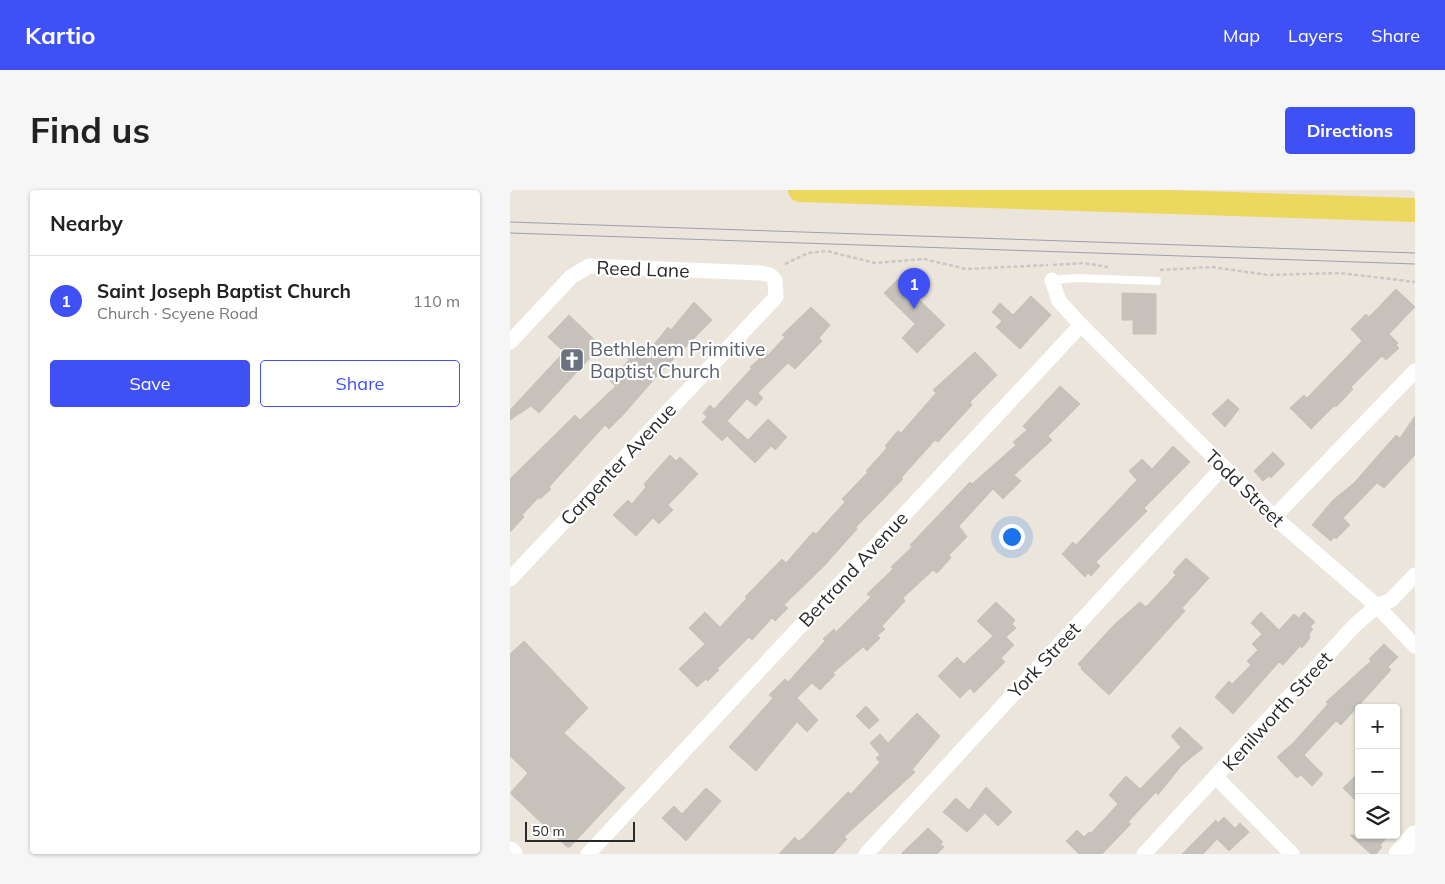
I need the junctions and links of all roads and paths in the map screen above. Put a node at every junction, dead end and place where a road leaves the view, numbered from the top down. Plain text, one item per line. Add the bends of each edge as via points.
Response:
1 (813, 190) edge
2 (1096, 195) edge
3 (1415, 210) edge
4 (775, 280) joint
5 (1052, 280) joint
6 (1157, 281) dead end
7 (1081, 324) junction
8 (510, 342) edge
9 (1415, 370) edge
10 (1223, 467) junction
11 (1274, 517) junction
12 (1415, 575) edge
13 (510, 579) edge
14 (1377, 606) junction
15 (1415, 646) edge
16 (1216, 778) junction
17 (1415, 836) edge
18 (588, 854) edge
19 (866, 854) edge
20 (1144, 854) edge
21 (1292, 854) edge
22 (1399, 854) edge

1 - 2 main road
2 - 3 main road
4 - 8 street, Reed Lane via 761,273 589,266 571,277
4 - 13 street, Carpenter Avenue via 776,297
5 - 6 lane
5 - 7 street via 1059,302
7 - 10 street, Todd Street
7 - 18 street, Bertrand Avenue
9 - 11 street
10 - 11 street, Todd Street
10 - 19 street, York Street
11 - 14 street, Todd Street
12 - 14 street, Kenilworth Street via 1391,600
14 - 15 street, Todd Street
14 - 16 street, Kenilworth Street via 1355,625
16 - 20 street, Kenilworth Street
16 - 21 street
17 - 22 main road

